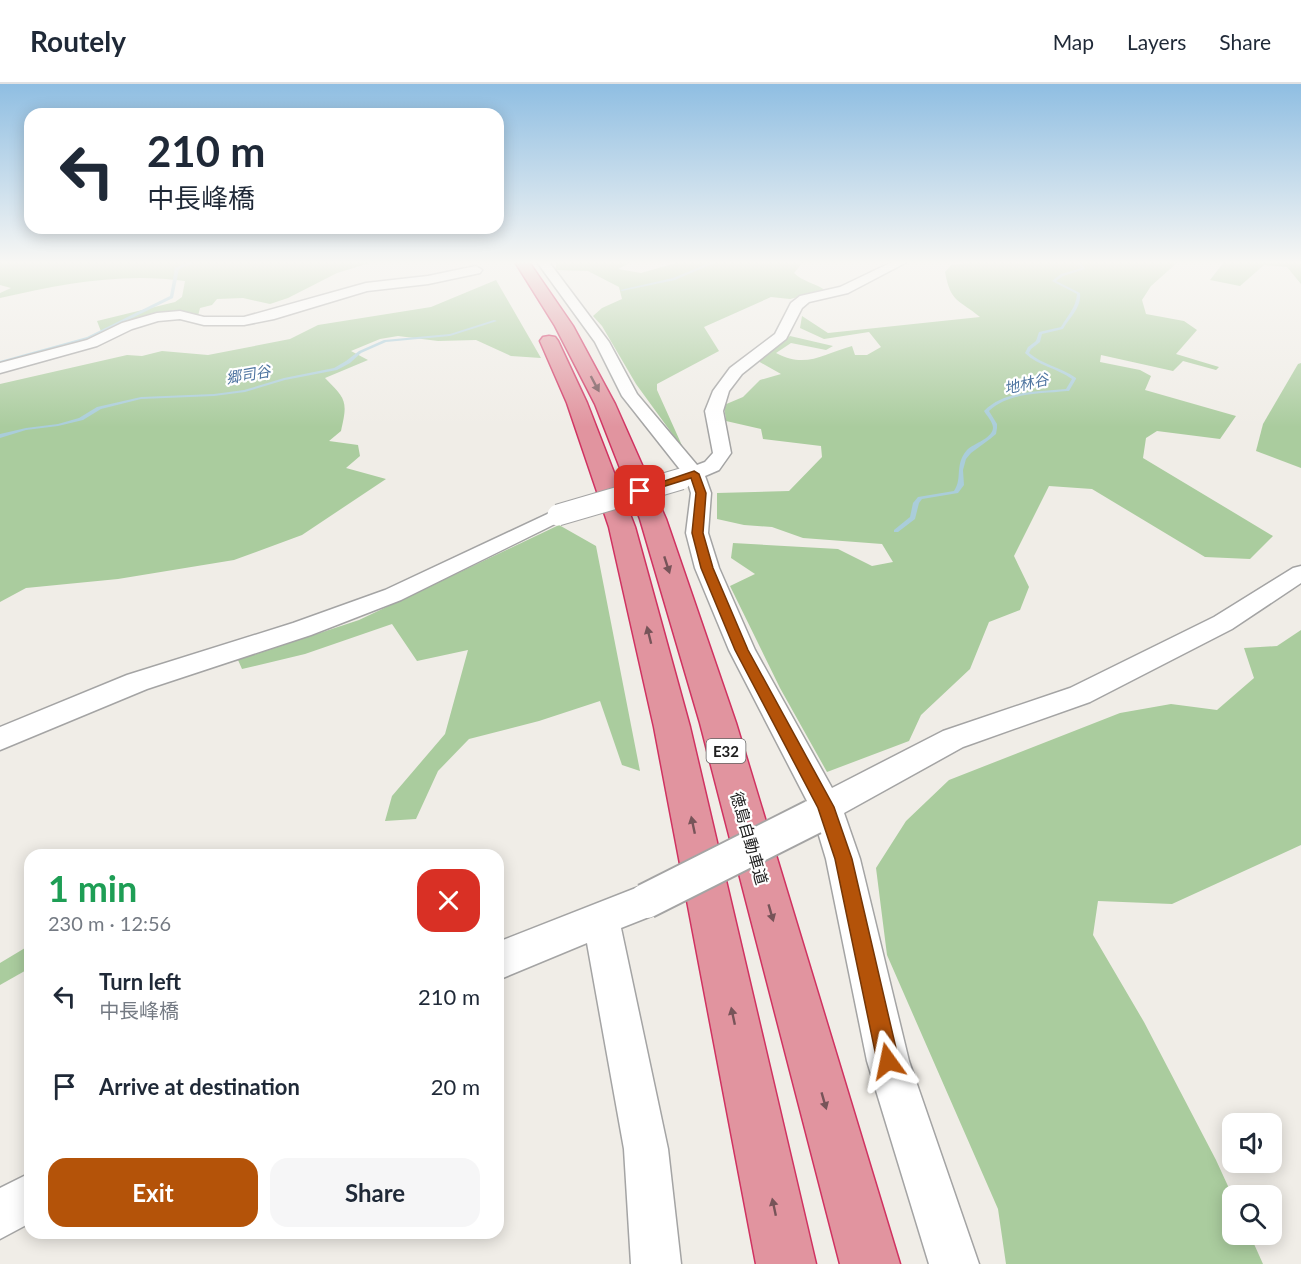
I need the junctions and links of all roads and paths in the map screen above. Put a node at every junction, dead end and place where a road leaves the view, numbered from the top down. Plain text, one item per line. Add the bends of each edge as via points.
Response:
1 (154, 317) edge
2 (188, 317) edge
3 (264, 317) edge
4 (538, 317) edge
5 (558, 317) edge
6 (584, 317) edge
7 (790, 317) edge
8 (0, 368) edge
9 (688, 476) junction
10 (1301, 573) edge
11 (0, 739) edge
12 (820, 812) junction
13 (601, 920) junction
14 (504, 959) edge
15 (24, 1200) edge
16 (0, 1215) edge
17 (656, 1264) edge
18 (786, 1264) edge
19 (870, 1264) edge
20 (954, 1264) edge

1 - 8 street via 92,343
2 - 3 street via 204,321
18 -> 4 highway via 672,727 622,527 577,404
5 -> 19 highway, 徳島自動車道 / E32 via 605,404 653,519 718,723
6 - 9 street via 602,342 630,396
7 - 9 street via 781,336 736,371 721,391 714,411 722,453 712,466
9 - 11 street, bridge via 558,515 393,595 302,629 136,682
9 - 12 street via 701,493 698,533 707,568
10 - 12 street via 1223,623 1090,690 953,739
12 - 13 street, bridge
12 - 20 street via 843,859 888,1061
13 - 14 street
13 - 17 street via 646,1149
15 - 16 street

